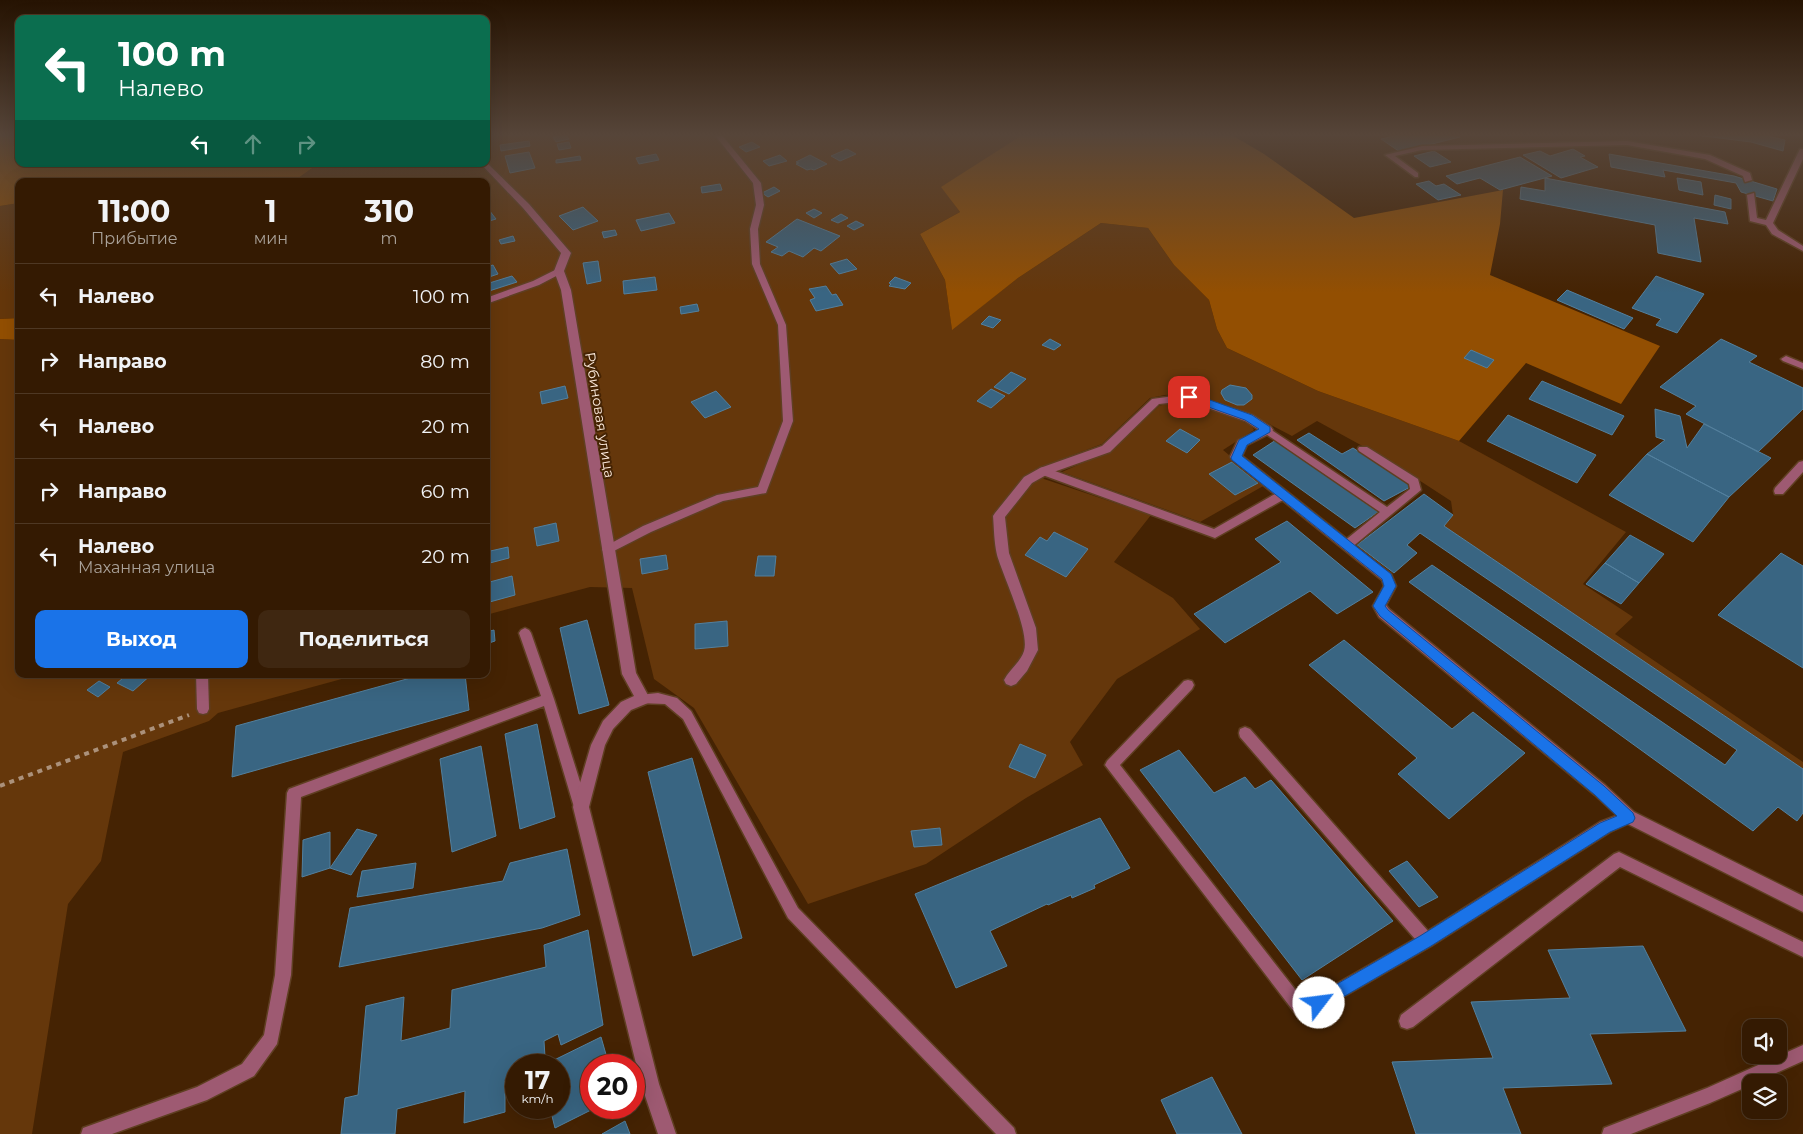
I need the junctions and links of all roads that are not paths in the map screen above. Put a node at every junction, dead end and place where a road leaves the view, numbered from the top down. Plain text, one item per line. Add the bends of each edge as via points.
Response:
1 (507, 187) edge
2 (758, 187) edge
3 (1786, 187) edge
4 (1751, 195) dead end
5 (1769, 223) junction
6 (1803, 249) edge
7 (559, 271) junction
8 (490, 300) edge
9 (1786, 359) dead end
10 (1803, 366) edge
11 (1267, 430) junction
12 (1362, 449) dead end
13 (1803, 465) edge
14 (1044, 471) junction
15 (1779, 491) dead end
16 (1285, 497) junction
17 (1387, 512) junction
18 (1347, 545) junction
19 (608, 550) junction
20 (525, 633) dead end
21 (202, 678) edge
22 (1012, 680) dead end
23 (1188, 685) dead end
24 (548, 699) junction
25 (643, 699) junction
26 (203, 709) road end
27 (1245, 733) dead end
28 (581, 807) junction
29 (1628, 818) junction
30 (1803, 904) edge
31 (1426, 941) junction
32 (1803, 950) edge
33 (1406, 1021) dead end
34 (1803, 1053) edge
35 (89, 1134) edge
36 (667, 1134) edge
37 (1008, 1134) edge
38 (1610, 1134) edge

1 - 7 street, Рубиновая улица via 566,253
2 - 19 lane via 760,205 754,229 756,264 782,325 788,421 762,490 721,498 647,529
3 - 5 lane
4 - 5 lane via 1753,219
5 - 6 lane via 1775,232
7 - 8 lane
7 - 19 street, Рубиновая улица via 566,290
9 - 10 lane
11 - 14 street via 1249,418 1189,397 1156,401 1106,448
11 - 16 street via 1242,443 1236,458
11 - 17 lane
12 - 17 lane via 1414,482 1416,490
13 - 15 lane
14 - 16 lane via 1215,534 1279,497
14 - 22 street via 1028,480 999,516 1003,553 1030,628 1031,650
16 - 18 street
17 - 18 lane
18 - 29 street via 1387,577 1390,586 1379,606 1384,613 1592,784
19 - 25 street, Рубиновая улица via 629,674
20 - 24 lane
21 - 26 lane
23 - 31 lane via 1112,765 1303,1012
24 - 28 lane
24 - 35 lane via 294,793 283,974 271,1038 248,1070 201,1094
25 - 28 street via 626,706 608,725 598,745
25 - 37 lane via 658,697 672,700 687,715 793,912
27 - 31 lane
28 - 36 street via 650,1084
29 - 30 street
29 - 31 lane via 1605,827
32 - 33 lane via 1619,859
34 - 38 lane via 1710,1095

